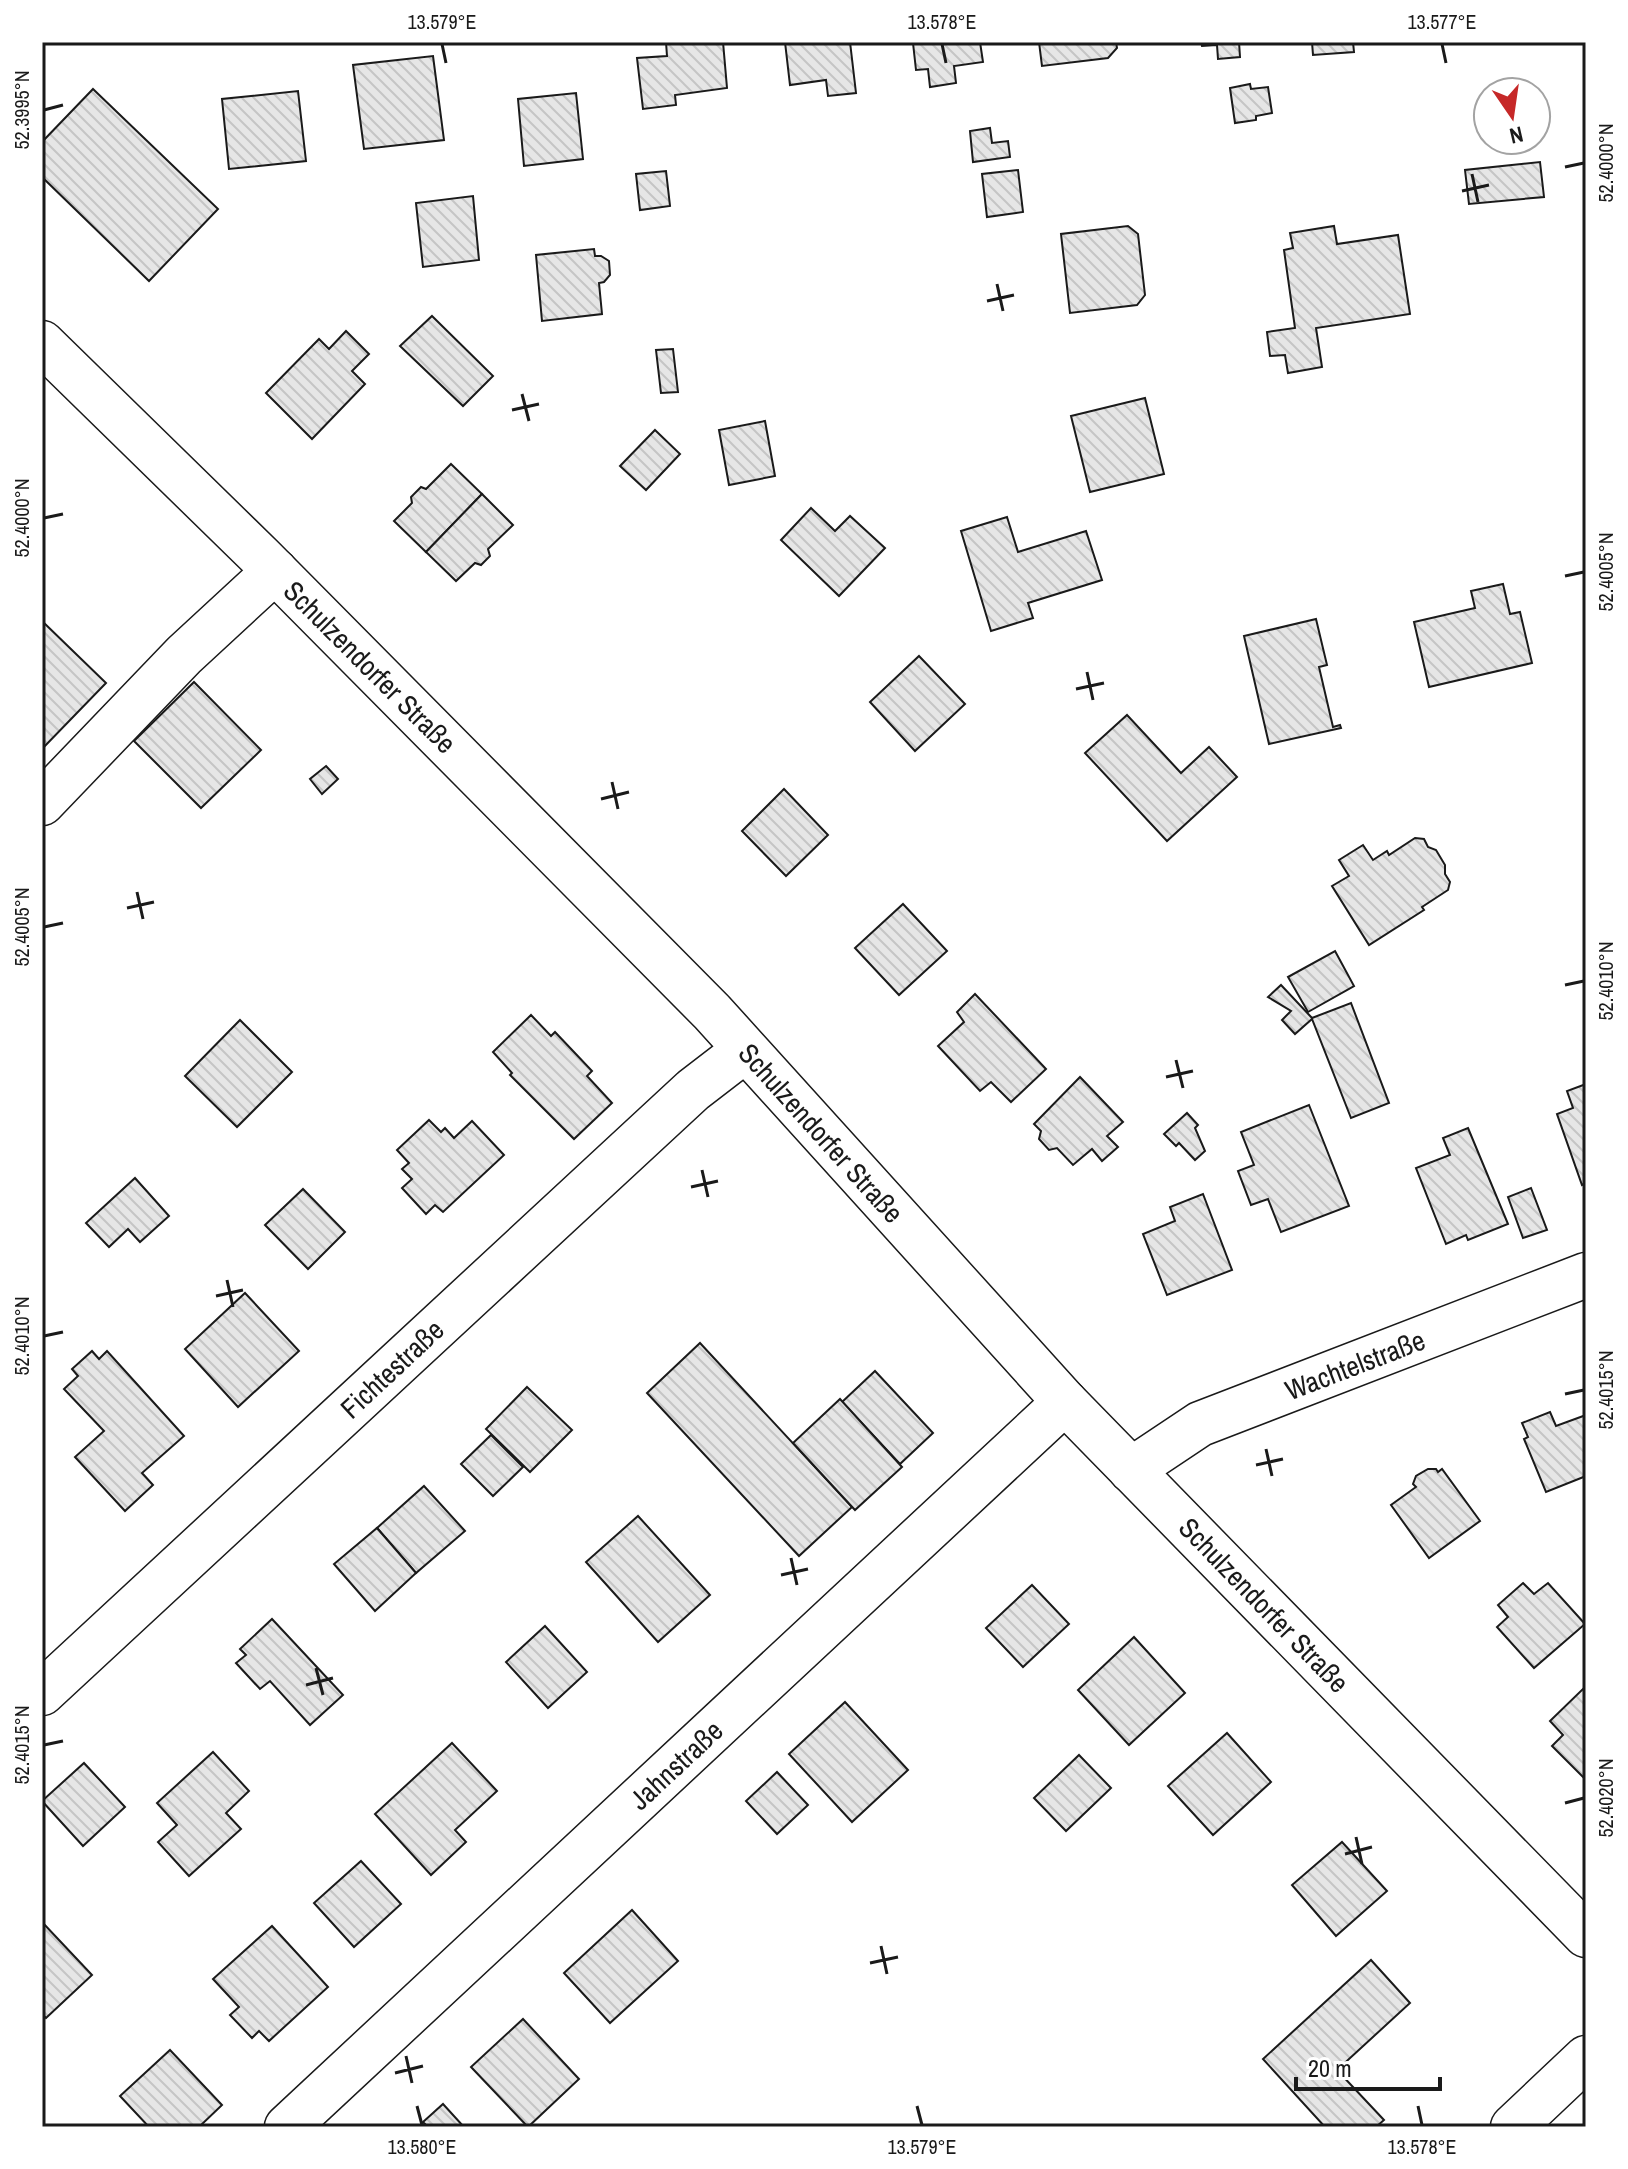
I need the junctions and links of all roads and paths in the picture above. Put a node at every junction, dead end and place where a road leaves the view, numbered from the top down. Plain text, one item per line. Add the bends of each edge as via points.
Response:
1 (42, 343) edge
2 (275, 571) junction
3 (42, 803) edge
4 (745, 1050) junction
5 (1586, 1275) edge
6 (1065, 1402) junction
7 (1131, 1470) junction
8 (42, 1693) edge
9 (1586, 1935) edge
10 (1586, 2058) edge
11 (287, 2127) edge
12 (1513, 2127) edge

1 - 2 street, Schulzendorfer Straße
2 - 3 street via 184,655
2 - 4 street, Schulzendorfer Straße
4 - 6 street, Schulzendorfer Straße
4 - 8 street, Fichtestraße via 693,1090
5 - 7 street, Wachtelstraße via 1200,1424
6 - 7 street, Schulzendorfer Straße
6 - 11 street, Jahnstraße
7 - 9 street, Schulzendorfer Straße
10 - 12 street

